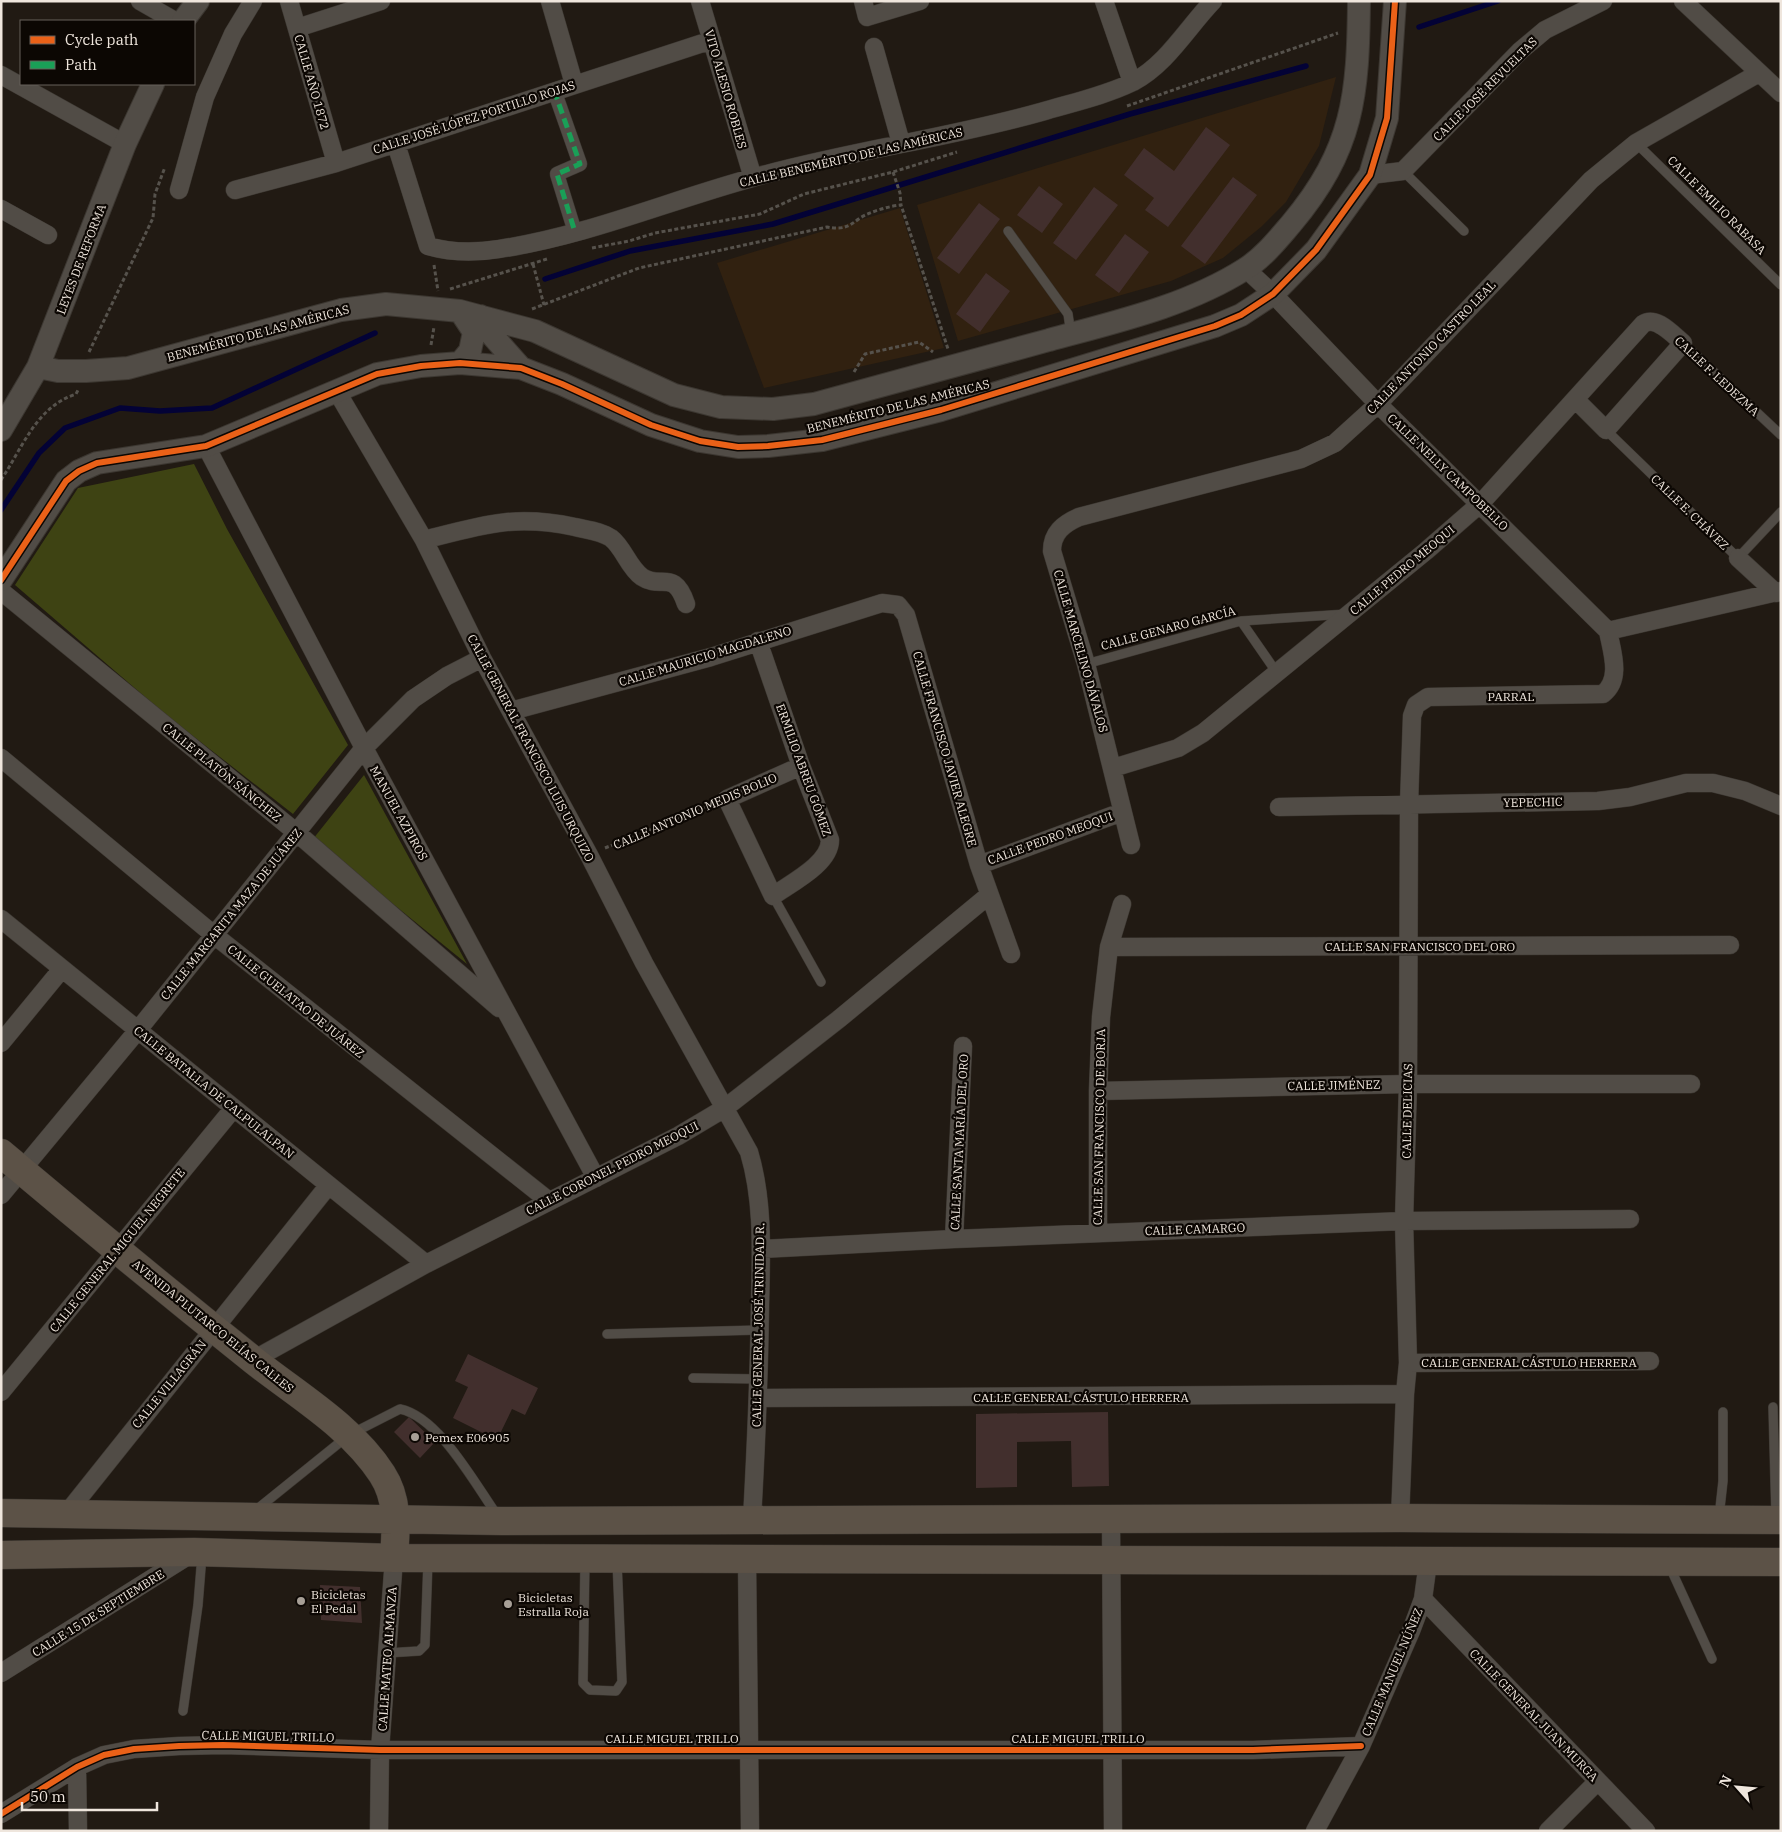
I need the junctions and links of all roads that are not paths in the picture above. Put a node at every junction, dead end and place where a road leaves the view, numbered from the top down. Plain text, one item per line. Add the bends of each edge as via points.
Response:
1 (140, 1) edge
2 (198, 1) edge
3 (253, 1) edge
4 (289, 1) edge
5 (381, 1) edge
6 (550, 1) edge
7 (700, 1) edge
8 (920, 1) edge
9 (1104, 1) edge
10 (1213, 1) edge
11 (1359, 1) edge
12 (1394, 1) edge
13 (1603, 1) edge
14 (1683, 1) edge
15 (865, 9) edge
16 (173, 20) edge
17 (184, 20) edge
18 (297, 28) junction
19 (712, 40) junction
20 (874, 47) dead end
21 (1760, 73) junction
22 (1, 75) edge
23 (1132, 82) junction
24 (574, 84) junction
25 (153, 85) edge
26 (554, 90) junction
27 (1781, 93) edge
28 (901, 143) junction
29 (1636, 143) junction
30 (125, 144) junction
31 (396, 144) junction
32 (336, 163) junction
33 (1403, 171) junction
34 (1370, 175) junction
35 (753, 178) junction
36 (179, 190) dead end
37 (235, 190) dead end
38 (1, 209) edge
39 (1008, 231) dead end
40 (1464, 231) dead end
41 (575, 232) junction
42 (48, 235) dead end
43 (1246, 269) junction
44 (1781, 285) edge
45 (1273, 294) junction
46 (470, 314) junction
47 (1651, 321) joint
48 (1071, 334) junction
49 (1683, 343) junction
50 (460, 363) junction
51 (38, 367) junction
52 (521, 368) junction
53 (336, 390) junction
54 (1575, 399) junction
55 (814, 404) junction
56 (1378, 404) junction
57 (1, 430) edge
58 (1606, 430) junction
59 (1781, 435) edge
60 (822, 440) junction
61 (206, 446) junction
62 (1481, 503) junction
63 (1781, 512) edge
64 (1056, 534) joint
65 (424, 540) junction
66 (1738, 558) junction
67 (1, 580) edge
68 (1, 590) edge
69 (1778, 592) edge
70 (686, 604) dead end
71 (898, 605) joint
72 (1348, 614) junction
73 (1242, 621) junction
74 (1608, 631) junction
75 (758, 641) junction
76 (482, 658) junction
77 (1086, 664) junction
78 (1277, 673) junction
79 (1416, 705) joint
80 (511, 711) junction
81 (364, 748) junction
82 (1, 758) edge
83 (801, 766) junction
84 (1113, 768) junction
85 (1409, 804) junction
86 (1781, 806) edge
87 (1279, 807) dead end
88 (1122, 812) junction
89 (297, 833) junction
90 (1131, 845) dead end
91 (979, 865) junction
92 (773, 896) junction
93 (990, 896) junction
94 (1122, 904) dead end
95 (1, 919) edge
96 (214, 935) junction
97 (1730, 945) dead end
98 (1408, 946) junction
99 (1109, 947) junction
100 (1011, 954) dead end
101 (62, 970) junction
102 (821, 982) dead end
103 (508, 1016) junction
104 (138, 1030) junction
105 (1, 1043) edge
106 (963, 1046) dead end
107 (1408, 1084) junction
108 (1691, 1084) dead end
109 (1098, 1091) junction
110 (725, 1108) junction
111 (233, 1109) junction
112 (11, 1162) edge
113 (596, 1178) junction
114 (328, 1186) junction
115 (1, 1195) edge
116 (549, 1201) junction
117 (1630, 1219) dead end
118 (1404, 1221) junction
119 (1098, 1233) junction
120 (954, 1239) junction
121 (117, 1248) junction
122 (761, 1249) junction
123 (426, 1264) junction
124 (214, 1328) junction
125 (760, 1330) junction
126 (606, 1334) dead end
127 (253, 1360) junction
128 (1650, 1360) dead end
129 (1408, 1362) junction
130 (694, 1378) dead end
131 (758, 1379) junction
132 (1, 1392) edge
133 (1405, 1394) junction
134 (758, 1398) junction
135 (1773, 1407) dead end
136 (1723, 1412) dead end
137 (349, 1435) junction
138 (1, 1513) edge
139 (67, 1513) junction
140 (248, 1516) junction
141 (396, 1518) junction
142 (1400, 1518) junction
143 (752, 1519) junction
144 (1111, 1520) junction
145 (1719, 1520) junction
146 (1779, 1520) edge
147 (501, 1521) junction
148 (198, 1552) junction
149 (1, 1555) edge
150 (394, 1558) junction
151 (428, 1558) junction
152 (585, 1558) junction
153 (617, 1558) junction
154 (747, 1560) junction
155 (1112, 1562) junction
156 (1428, 1562) junction
157 (1668, 1562) junction
158 (1781, 1562) edge
159 (1423, 1599) junction
160 (387, 1653) junction
161 (1712, 1659) dead end
162 (1, 1673) edge
163 (183, 1711) dead end
164 (1361, 1746) junction
165 (750, 1749) junction
166 (1114, 1749) junction
167 (380, 1750) junction
168 (77, 1767) junction
169 (1597, 1782) junction
170 (1, 1814) edge
171 (78, 1831) edge
172 (379, 1831) edge
173 (750, 1831) edge
174 (1113, 1831) edge
175 (1315, 1831) edge
176 (1548, 1831) edge
177 (1646, 1831) edge

1 - 16 street
2 - 17 street
3 - 36 street via 233,34 205,97
4 - 18 street, CALLE AÑO 1872
5 - 18 street
6 - 24 street
7 - 19 street, VITO ALESIO ROBLES
8 - 15 street
9 - 23 street
10 - 23 street, CALLE BENEMÉRITO DE LAS AMÉRICAS via 1161,60
11 - 43 street, BENEMÉRITO DE LAS AMÉRICAS via 1356,83 1350,118 1339,149 1301,211
12 - 34 street, BENEMÉRITO DE LAS AMÉRICAS via 1387,118
13 - 33 street, CALLE JOSÉ REVUELTAS via 1545,30 1520,51
14 - 21 street
18 - 32 street, CALLE AÑO 1872
19 - 24 street, CALLE JOSÉ LÓPEZ PORTILLO ROJAS
19 - 35 street, VITO ALESIO ROBLES
20 - 28 street
21 - 27 street
21 - 29 street, CALLE ANTONIO CASTRO LEAL
22 - 30 street
23 - 28 street, CALLE BENEMÉRITO DE LAS AMÉRICAS via 1093,98 1007,122
24 - 26 street, CALLE JOSÉ LÓPEZ PORTILLO ROJAS
25 - 30 street, LEYES DE REFORMA
26 - 31 street, CALLE JOSÉ LÓPEZ PORTILLO ROJAS
26 - 41 street via 580,164 557,174
28 - 35 street, CALLE BENEMÉRITO DE LAS AMÉRICAS
29 - 44 lane, CALLE EMILIO RABASA
29 - 56 street, CALLE ANTONIO CASTRO LEAL via 1591,180
30 - 51 street, LEYES DE REFORMA
31 - 32 street, CALLE JOSÉ LÓPEZ PORTILLO ROJAS
31 - 41 street, CALLE BENEMÉRITO DE LAS AMÉRICAS via 428,246 466,253 500,249
32 - 37 street, CALLE JOSÉ LÓPEZ PORTILLO ROJAS
33 - 34 street
33 - 40 lane
34 - 45 street, BENEMÉRITO DE LAS AMÉRICAS via 1316,250
35 - 41 street, CALLE BENEMÉRITO DE LAS AMÉRICAS
38 - 42 street
39 - 48 lane via 1068,314
43 - 45 street, CALLE NELLY CAMPOBELLO
43 - 48 street, BENEMÉRITO DE LAS AMÉRICAS via 1196,294 1128,319
45 - 56 street, CALLE NELLY CAMPOBELLO
45 - 60 street, BENEMÉRITO DE LAS AMÉRICAS via 1241,314 1182,338 941,410
46 - 50 street via 474,332 470,351
46 - 51 street, BENEMÉRITO DE LAS AMÉRICAS via 435,298 386,304 341,310 128,368 58,371
46 - 52 street
46 - 55 street, BENEMÉRITO DE LAS AMÉRICAS via 535,331 674,395 721,407 773,409
47 - 49 street, CALLE F. LEDEZMA
47 - 54 street, CALLE PEDRO MEOQUI via 1643,324
48 - 55 street, BENEMÉRITO DE LAS AMÉRICAS
49 - 58 street
49 - 59 lane, CALLE F. LEDEZMA
50 - 52 street, BENEMÉRITO DE LAS AMÉRICAS
50 - 53 street, BENEMÉRITO DE LAS AMÉRICAS via 377,374
51 - 57 street, LEYES DE REFORMA
52 - 60 street, BENEMÉRITO DE LAS AMÉRICAS via 651,425 700,441 738,447
53 - 61 street, BENEMÉRITO DE LAS AMÉRICAS
53 - 65 street, CALLE GENERAL FRANCISCO LUIS URQUIZO
54 - 58 street, CALLE E. CHÁVEZ
54 - 62 street, CALLE PEDRO MEOQUI
55 - 60 street
56 - 62 street, CALLE NELLY CAMPOBELLO
56 - 64 street, CALLE ANTONIO CASTRO LEAL via 1335,443 1308,456 1078,517 1064,523
58 - 66 lane, CALLE E. CHÁVEZ
61 - 67 street, BENEMÉRITO DE LAS AMÉRICAS via 97,463 79,471 66,481
61 - 81 street, MANUEL AZPIROS
62 - 72 street, CALLE PEDRO MEOQUI
62 - 74 street, CALLE NELLY CAMPOBELLO
63 - 66 lane
64 - 77 street, CALLE MARCELINO DÁVALOS via 1052,551
65 - 70 street via 513,520 594,531 613,540 633,570 644,579 675,584 682,591
65 - 76 street, CALLE GENERAL FRANCISCO LUIS URQUIZO
66 - 69 street, CALLE E. CHÁVEZ
68 - 89 street, CALLE PLATÓN SÁNCHEZ
69 - 74 street
71 - 75 street, CALLE MAURICIO MAGDALENO via 882,603
71 - 91 street, CALLE FRANCISCO JAVIER ALEGRE via 906,615
72 - 73 lane, CALLE GENARO GARCÍA
72 - 78 street, CALLE PEDRO MEOQUI
73 - 77 lane, CALLE GENARO GARCÍA
73 - 78 lane
74 - 79 street, PARRAL via 1615,672 1608,690 1595,696 1428,697
75 - 80 street, CALLE MAURICIO MAGDALENO via 711,657
75 - 83 street, ERMILIO ABREU GÓMEZ
76 - 80 street, CALLE GENERAL FRANCISCO LUIS URQUIZO
76 - 81 street, CALLE MARGARITA MAZA DE JUÁREZ via 413,699
77 - 84 street, CALLE MARCELINO DÁVALOS
78 - 84 street, CALLE PEDRO MEOQUI via 1203,733 1178,748
79 - 85 street, CALLE DELICIAS via 1412,716
80 - 110 street, CALLE GENERAL FRANCISCO LUIS URQUIZO
81 - 89 street, CALLE MARGARITA MAZA DE JUÁREZ
81 - 103 street, MANUEL AZPIROS
82 - 96 street, CALLE GUELATAO DE JUÁREZ
83 - 92 street, ERMILIO ABREU GÓMEZ via 830,846 821,862
83 - 92 street, CALLE ANTONIO MEDIS BOLIO via 727,799
84 - 88 street, CALLE MARCELINO DÁVALOS
85 - 86 street, YEPECHIC via 1598,801 1630,797 1686,782 1713,783 1745,791
85 - 87 street, YEPECHIC
85 - 98 street, CALLE DELICIAS
88 - 90 street, CALLE MARCELINO DÁVALOS
88 - 91 street, CALLE PEDRO MEOQUI
89 - 96 street, CALLE MARGARITA MAZA DE JUÁREZ
89 - 103 street, CALLE PLATÓN SÁNCHEZ
91 - 93 street, CALLE FRANCISCO JAVIER ALEGRE
92 - 102 lane
93 - 100 street
93 - 110 street, CALLE CORONEL PEDRO MEOQUI
94 - 99 street, CALLE SAN FRANCISCO DE BORJA
95 - 101 street, CALLE BATALLA DE CALPULALPAN
96 - 104 street, CALLE MARGARITA MAZA DE JUÁREZ
96 - 116 street, CALLE GUELATAO DE JUÁREZ
97 - 98 street, CALLE SAN FRANCISCO DEL ORO
98 - 99 street, CALLE SAN FRANCISCO DEL ORO
98 - 107 street, CALLE DELICIAS
99 - 109 street, CALLE SAN FRANCISCO DE BORJA via 1101,1017
101 - 104 street, CALLE BATALLA DE CALPULALPAN
101 - 105 street
103 - 113 street, MANUEL AZPIROS
104 - 111 street, CALLE BATALLA DE CALPULALPAN
104 - 112 street, CALLE MARGARITA MAZA DE JUÁREZ
106 - 120 street, CALLE SANTA MARÍA DEL ORO
107 - 108 street, CALLE JIMÉNEZ
107 - 109 street, CALLE JIMÉNEZ
107 - 118 street, CALLE DELICIAS
109 - 119 street, CALLE SAN FRANCISCO DE BORJA
110 - 113 street, CALLE CORONEL PEDRO MEOQUI
110 - 122 street, CALLE GENERAL JOSÉ TRINIDAD R. via 750,1152 756,1176
111 - 114 street, CALLE BATALLA DE CALPULALPAN
111 - 121 street, CALLE GENERAL MIGUEL NEGRETE
112 - 115 street, CALLE MARGARITA MAZA DE JUÁREZ
112 - 121 main road, AVENIDA PLUTARCO ELÍAS CALLES
113 - 116 street, CALLE CORONEL PEDRO MEOQUI
114 - 123 street, CALLE BATALLA DE CALPULALPAN
114 - 124 street, CALLE VILLAGRÁN
116 - 123 street, CALLE CORONEL PEDRO MEOQUI
117 - 118 street, CALLE CAMARGO
118 - 119 street, CALLE CAMARGO
118 - 129 street, CALLE DELICIAS
119 - 120 street, CALLE CAMARGO
120 - 122 street, CALLE CAMARGO
121 - 124 main road, AVENIDA PLUTARCO ELÍAS CALLES
121 - 132 street, CALLE GENERAL MIGUEL NEGRETE
122 - 125 street, CALLE GENERAL JOSÉ TRINIDAD R.
123 - 127 street, CALLE CORONEL PEDRO MEOQUI
124 - 127 main road, AVENIDA PLUTARCO ELÍAS CALLES
124 - 139 street, CALLE VILLAGRÁN
125 - 126 lane
125 - 131 street, CALLE GENERAL JOSÉ TRINIDAD R.
127 - 137 main road, AVENIDA PLUTARCO ELÍAS CALLES
128 - 129 street, CALLE GENERAL CÁSTULO HERRERA
129 - 133 street, CALLE DELICIAS
130 - 131 lane
131 - 134 street, CALLE GENERAL JOSÉ TRINIDAD R.
133 - 134 street, CALLE GENERAL CÁSTULO HERRERA
133 - 142 street, CALLE DELICIAS
134 - 143 street, CALLE GENERAL JOSÉ TRINIDAD R.
135 - 146 lane
136 - 145 lane
137 - 140 lane
137 - 141 main road, AVENIDA PLUTARCO ELÍAS CALLES via 383,1475 394,1500
137 - 147 lane via 400,1408 409,1410 443,1437
138 - 139 main road
139 - 140 main road
140 - 141 main road
141 - 147 main road
141 - 150 main road, CALLE MATEO ALMANZA
142 - 144 main road
142 - 145 main road
143 - 144 main road
143 - 147 main road
144 - 155 street
145 - 146 main road
148 - 149 main road
148 - 150 main road
148 - 162 street, CALLE 15 DE SEPTIEMBRE
148 - 163 lane via 198,1605
150 - 151 main road
150 - 160 street, CALLE MATEO ALMANZA
151 - 152 main road
151 - 160 lane via 425,1645 419,1651
152 - 153 main road
152 - 153 lane via 583,1683 590,1690 616,1691 622,1682
153 - 154 main road
154 - 155 main road
154 - 165 street
155 - 156 main road
155 - 166 street
156 - 157 main road
156 - 159 street, CALLE MANUEL NÚÑEZ
157 - 158 main road
157 - 161 lane
159 - 164 street, CALLE MANUEL NÚÑEZ
159 - 169 street, CALLE GENERAL JUAN MURGA
160 - 167 street, CALLE MATEO ALMANZA
164 - 166 street, CALLE MIGUEL TRILLO via 1253,1750
164 - 175 street, CALLE MANUEL NÚÑEZ
165 - 166 street, CALLE MIGUEL TRILLO
165 - 167 street, CALLE MIGUEL TRILLO
165 - 173 street
166 - 174 street
167 - 168 street, CALLE MIGUEL TRILLO via 223,1745 134,1748 104,1754
167 - 172 street, CALLE MATEO ALMANZA
168 - 170 street, CALLE MIGUEL TRILLO
168 - 171 street
169 - 176 street
169 - 177 street, CALLE GENERAL JUAN MURGA

